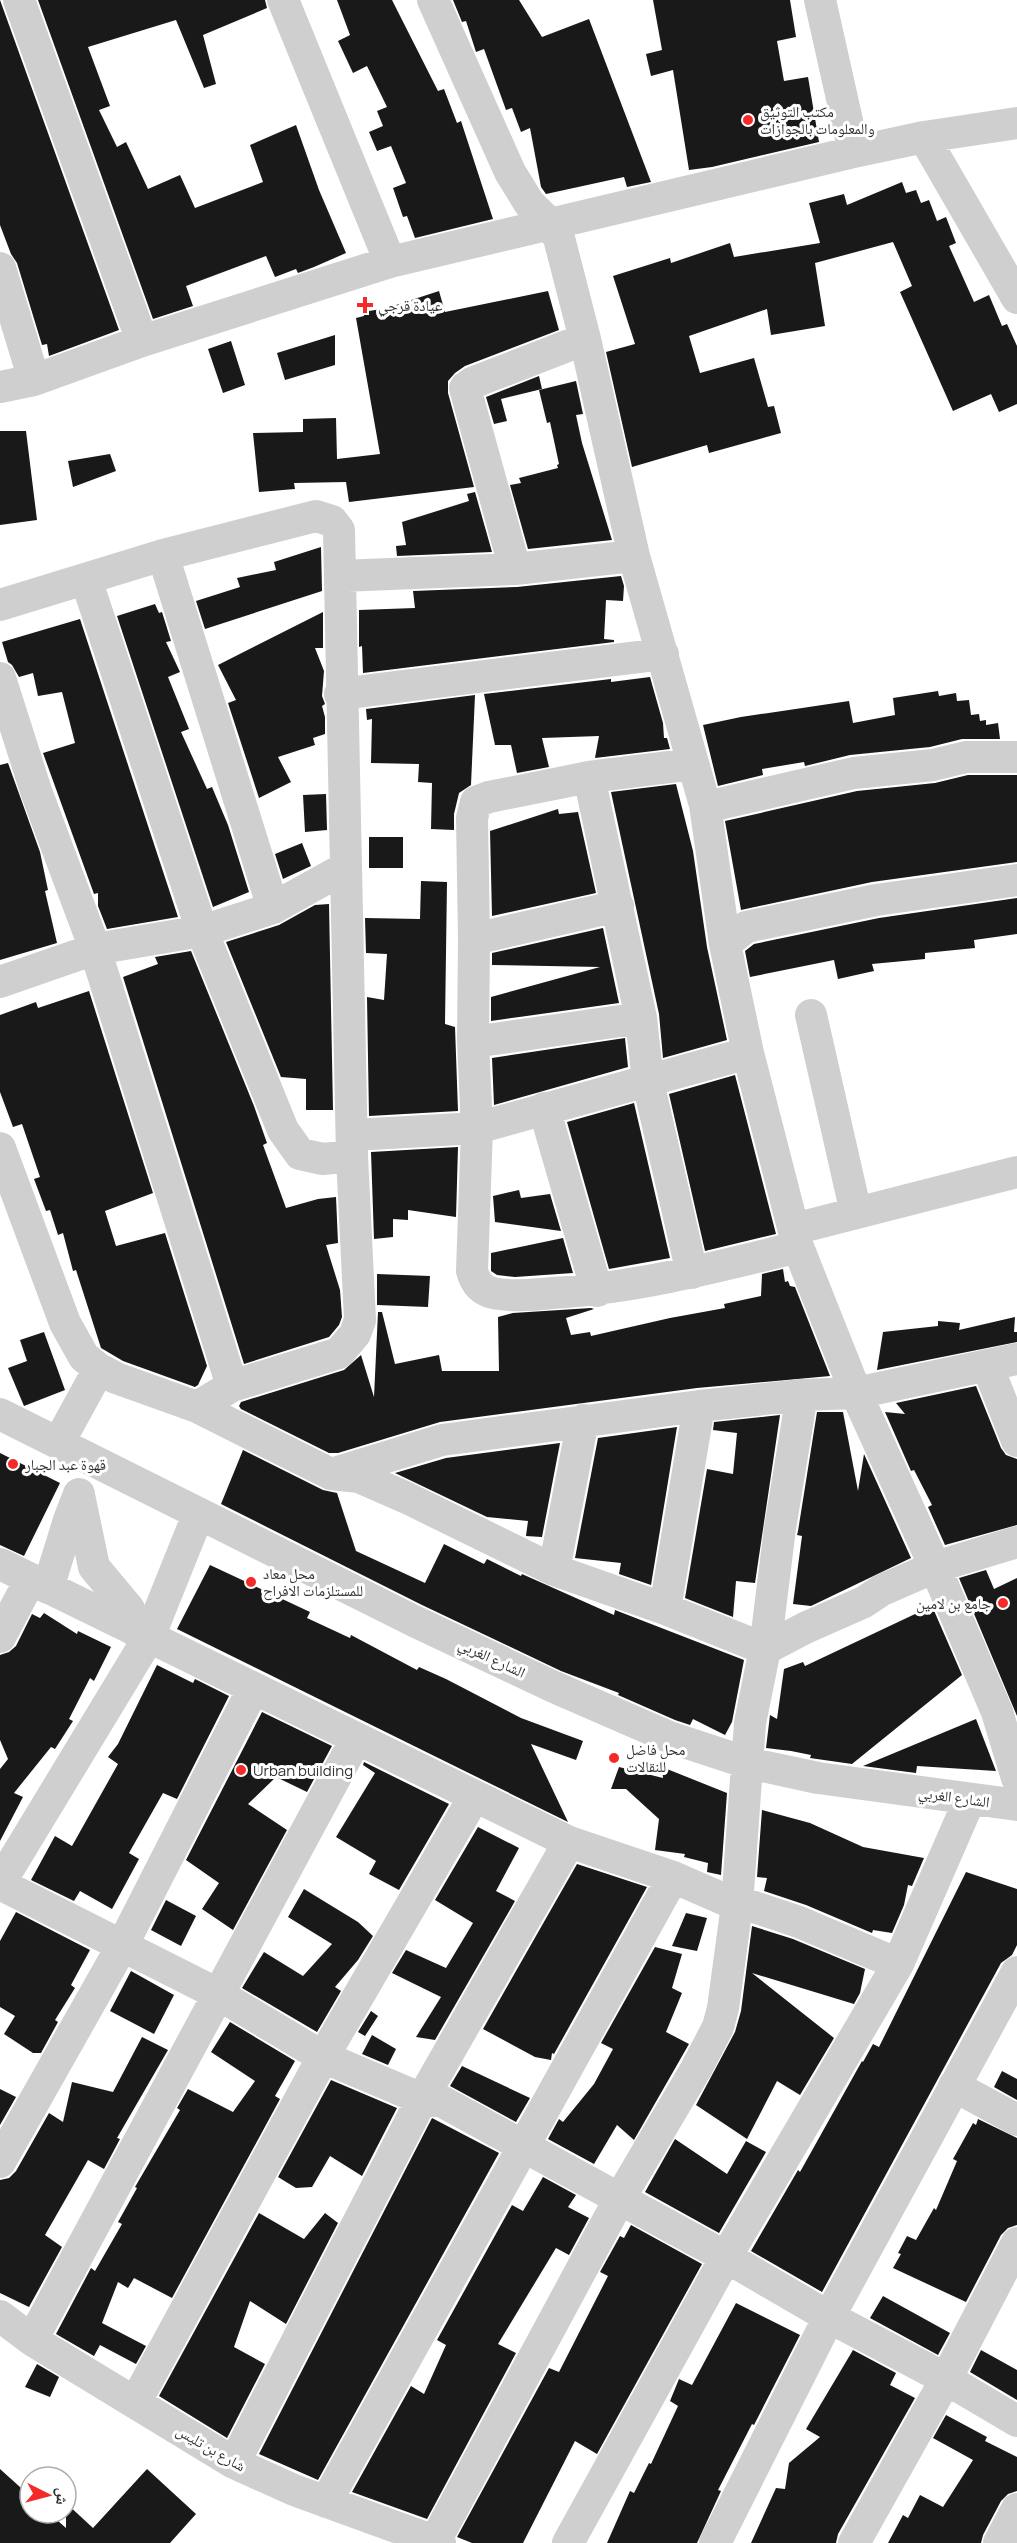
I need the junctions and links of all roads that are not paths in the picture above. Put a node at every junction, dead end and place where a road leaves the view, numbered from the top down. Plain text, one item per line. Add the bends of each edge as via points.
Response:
1 (283, 0) edge
2 (433, 0) edge
3 (820, 0) edge
4 (14, 14) edge
5 (1017, 123) edge
6 (924, 137) junction
7 (854, 152) junction
8 (550, 224) junction
9 (390, 262) junction
10 (0, 268) edge
11 (1017, 298) edge
12 (585, 339) junction
13 (142, 341) junction
14 (34, 380) junction
15 (0, 387) edge
16 (164, 555) junction
17 (634, 556) junction
18 (515, 569) junction
19 (340, 576) junction
20 (86, 579) junction
21 (0, 605) edge
22 (663, 654) junction
23 (0, 678) edge
24 (340, 693) junction
25 (1017, 757) edge
26 (693, 764) junction
27 (589, 777) junction
28 (705, 805) junction
29 (345, 868) junction
30 (1017, 880) edge
31 (618, 906) junction
32 (273, 908) junction
33 (202, 931) junction
34 (474, 939) junction
35 (725, 944) junction
36 (94, 949) junction
37 (0, 982) edge
38 (811, 1015) dead end
39 (642, 1018) junction
40 (473, 1042) junction
41 (748, 1053) junction
42 (648, 1082) junction
43 (544, 1108) junction
44 (477, 1128) junction
45 (353, 1146) junction
46 (0, 1148) edge
47 (1017, 1172) edge
48 (856, 1213) junction
49 (796, 1238) junction
50 (692, 1273) junction
51 (597, 1291) junction
52 (1017, 1359) edge
53 (987, 1365) junction
54 (99, 1369) junction
55 (232, 1386) junction
56 (856, 1393) junction
57 (802, 1395) junction
58 (699, 1406) junction
59 (197, 1407) junction
60 (0, 1414) edge
61 (583, 1420) junction
62 (1017, 1441) edge
63 (59, 1442) junction
64 (98, 1462) junction
65 (332, 1474) junction
66 (79, 1496) junction
67 (198, 1515) junction
68 (1017, 1542) edge
69 (0, 1564) edge
70 (935, 1567) junction
71 (554, 1570) junction
72 (39, 1584) junction
73 (665, 1609) junction
74 (142, 1634) junction
75 (0, 1637) edge
76 (765, 1649) junction
77 (253, 1689) junction
78 (1007, 1712) edge
79 (356, 1739) junction
80 (748, 1763) junction
81 (1017, 1778) edge
82 (474, 1797) junction
83 (970, 1800) junction
84 (1017, 1805) edge
85 (569, 1842) junction
86 (673, 1877) junction
87 (0, 1883) edge
88 (737, 1905) junction
89 (122, 1946) junction
90 (898, 1964) junction
91 (1017, 1972) edge
92 (218, 1994) junction
93 (323, 2057) junction
94 (954, 2086) junction
95 (422, 2099) junction
96 (1017, 2120) edge
97 (523, 2147) junction
98 (0, 2162) edge
99 (620, 2198) junction
100 (1017, 2242) edge
101 (726, 2257) junction
102 (0, 2316) edge
103 (829, 2317) junction
104 (32, 2340) junction
105 (946, 2379) junction
106 (135, 2403) junction
107 (1017, 2421) edge
108 (234, 2463) junction
109 (326, 2502) junction
110 (1017, 2509) edge
111 (437, 2542) edge
112 (568, 2543) edge
113 (715, 2543) edge
114 (854, 2543) edge
115 (999, 2543) edge

1 - 9 street
2 - 8 street via 510,172 529,202
3 - 7 street
4 - 13 street
5 - 6 street
6 - 7 street
6 - 11 street
7 - 8 street
8 - 9 street
8 - 12 street via 558,238
9 - 13 street
10 - 14 street
12 - 17 street
12 - 18 street via 465,388
13 - 14 street
14 - 15 street
16 - 19 street via 316,516 332,521 339,530
16 - 20 street
16 - 32 street
17 - 18 street
17 - 22 street
18 - 19 street
19 - 24 street
20 - 21 street
20 - 33 street
22 - 24 street
22 - 26 street
23 - 36 street via 36,791
24 - 29 street
25 - 28 street via 966,757 933,765 854,773
26 - 27 street
26 - 28 street
27 - 31 street
27 - 34 street via 476,802 472,818
28 - 35 street
29 - 32 street
29 - 45 street
30 - 35 street via 876,900 746,927
31 - 34 street
31 - 39 street
32 - 33 street
33 - 36 street
33 - 45 street via 291,1145 311,1158
34 - 40 street
35 - 41 street
36 - 37 street
36 - 55 street
38 - 48 street
39 - 40 street
39 - 42 street
40 - 44 street
41 - 42 street
41 - 49 street
42 - 43 street
42 - 50 street
43 - 44 street
43 - 51 street
44 - 45 street
44 - 51 street via 472,1271 475,1280 494,1293
45 - 55 street via 360,1320 355,1334 339,1353
46 - 54 street via 65,1323 84,1357
47 - 48 street
48 - 49 street
49 - 50 street
49 - 56 street
50 - 51 street
52 - 53 street
53 - 56 street
53 - 62 street
54 - 59 street
54 - 63 street
55 - 59 street
56 - 57 street
56 - 70 street
57 - 58 street
57 - 76 street
58 - 61 street
58 - 73 street
59 - 65 street
60 - 63 street, الشارع الغربي
61 - 65 street via 442,1440
61 - 71 street
63 - 64 street, الشارع الغربي
64 - 66 street
64 - 67 street, الشارع الغربي
65 - 71 street via 359,1478
66 - 72 street
66 - 74 street via 94,1567 129,1609
67 - 74 street
67 - 80 street, الشارع الغربي via 554,1687 669,1737
68 - 70 street
69 - 72 street
70 - 76 street
70 - 78 street
71 - 73 street
72 - 74 street
72 - 75 street
73 - 76 street
74 - 77 street
74 - 87 street
76 - 80 street via 750,1723
77 - 79 street
77 - 89 street
78 - 81 street
79 - 82 street
79 - 92 street
80 - 83 street, الشارع الغربي via 818,1778
80 - 88 street
82 - 85 street
82 - 93 street
83 - 84 street, الشارع الغربي
83 - 90 street
85 - 86 street
85 - 95 street
86 - 88 street
86 - 97 street
87 - 89 street
88 - 90 street via 799,1923
88 - 99 street via 718,2027
89 - 92 street
89 - 98 street
90 - 101 street
91 - 94 street
92 - 93 street
92 - 104 street
93 - 95 street
93 - 106 street
94 - 96 street
94 - 103 street
95 - 97 street via 441,2101
95 - 108 street
97 - 99 street
97 - 109 street
99 - 101 street
99 - 111 street
100 - 105 street
101 - 103 street
101 - 112 street
102 - 104 street, شارع بن تليس
103 - 105 street
103 - 113 street
104 - 106 street, شارع بن تليس
105 - 107 street
105 - 114 street
106 - 108 street, شارع بن تليس
108 - 109 street, شارع بن تليس
109 - 111 street, شارع بن تليس
110 - 115 street

